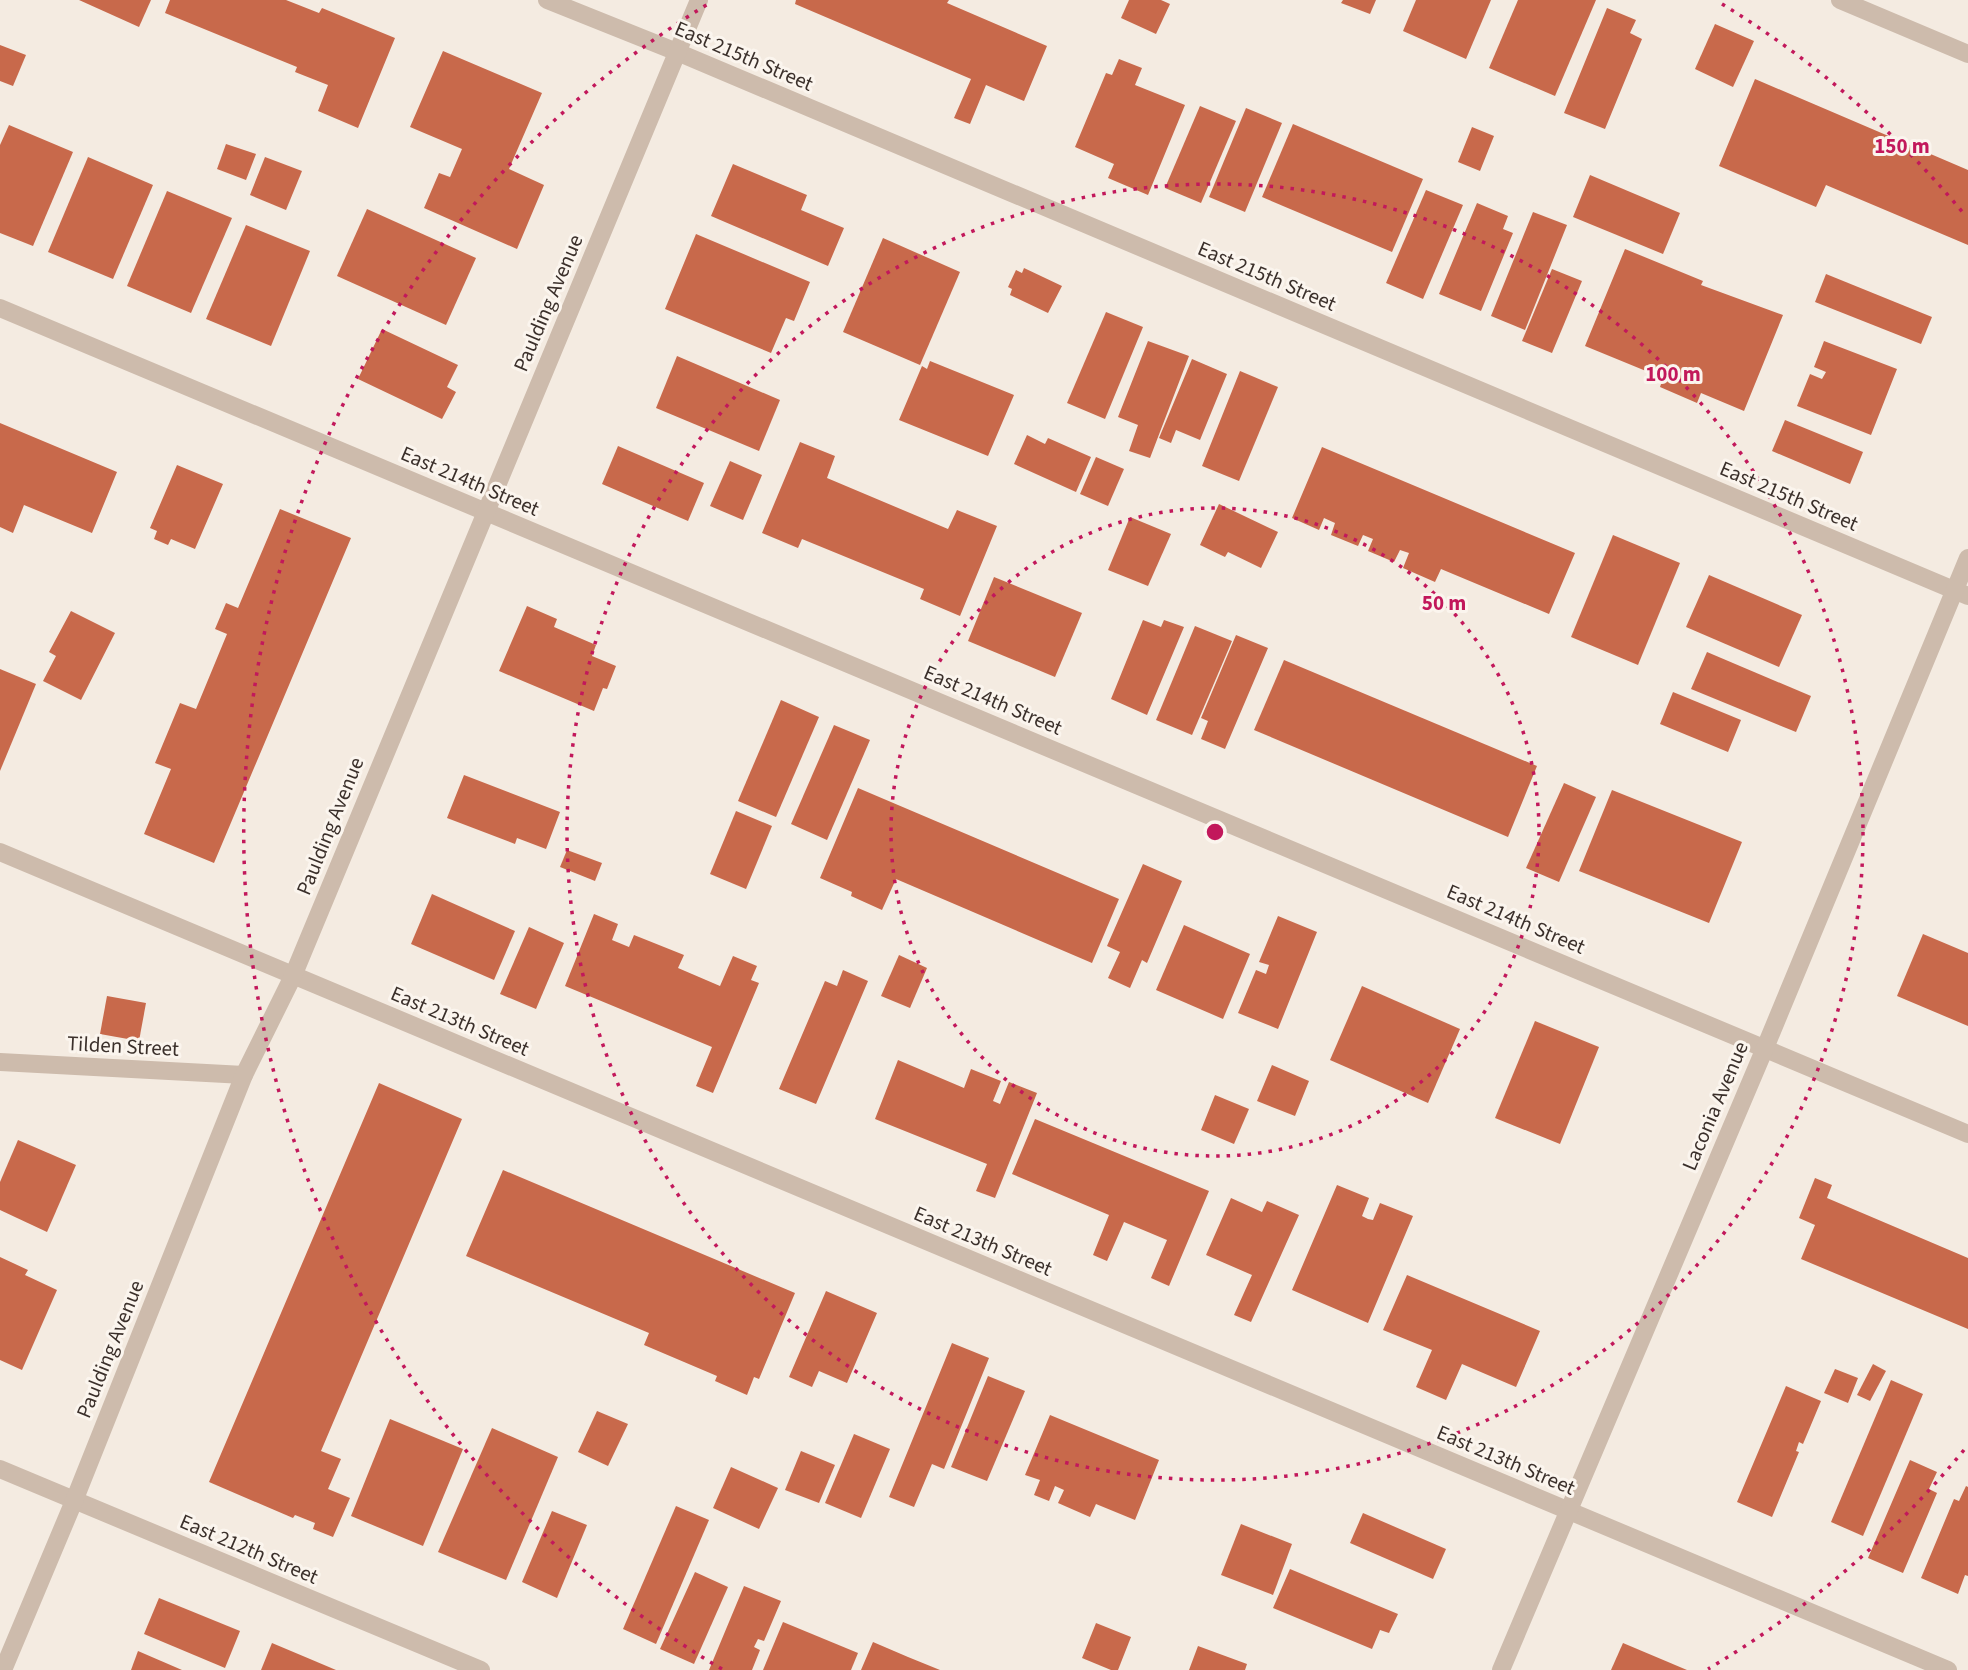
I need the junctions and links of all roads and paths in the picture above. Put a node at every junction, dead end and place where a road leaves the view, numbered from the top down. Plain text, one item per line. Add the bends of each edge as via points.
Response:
1 (547, 0) edge
2 (699, 0) edge
3 (1840, 0) edge
4 (677, 52) junction
5 (1968, 54) edge
6 (0, 309) edge
7 (485, 512) junction
8 (1968, 558) edge
9 (1961, 594) edge
10 (0, 852) edge
11 (293, 976) junction
12 (1765, 1048) junction
13 (0, 1062) edge
14 (244, 1075) junction
15 (1968, 1134) edge
16 (0, 1469) edge
17 (74, 1501) junction
18 (1568, 1511) junction
19 (3, 1670) edge
20 (481, 1670) edge
21 (1501, 1670) edge
22 (1948, 1670) edge

1 - 4 street, East 215th Street
2 - 4 street, Paulding Avenue
3 - 5 street
4 - 7 street, Paulding Avenue
4 - 9 street, East 215th Street
6 - 7 street, East 214th Street
7 - 11 street, Paulding Avenue
7 - 12 street, East 214th Street
8 - 9 street, Laconia Avenue
9 - 12 street, Laconia Avenue
10 - 11 street, East 213th Street
11 - 14 street, Paulding Avenue
11 - 18 street, East 213th Street
12 - 15 street, East 214th Street
12 - 18 street, Laconia Avenue
13 - 14 street, Tilden Street
14 - 17 street, Paulding Avenue
16 - 17 street, East 212th Street
17 - 19 street, Paulding Avenue
17 - 20 street, East 212th Street
18 - 21 street, Laconia Avenue
18 - 22 street, East 213th Street

